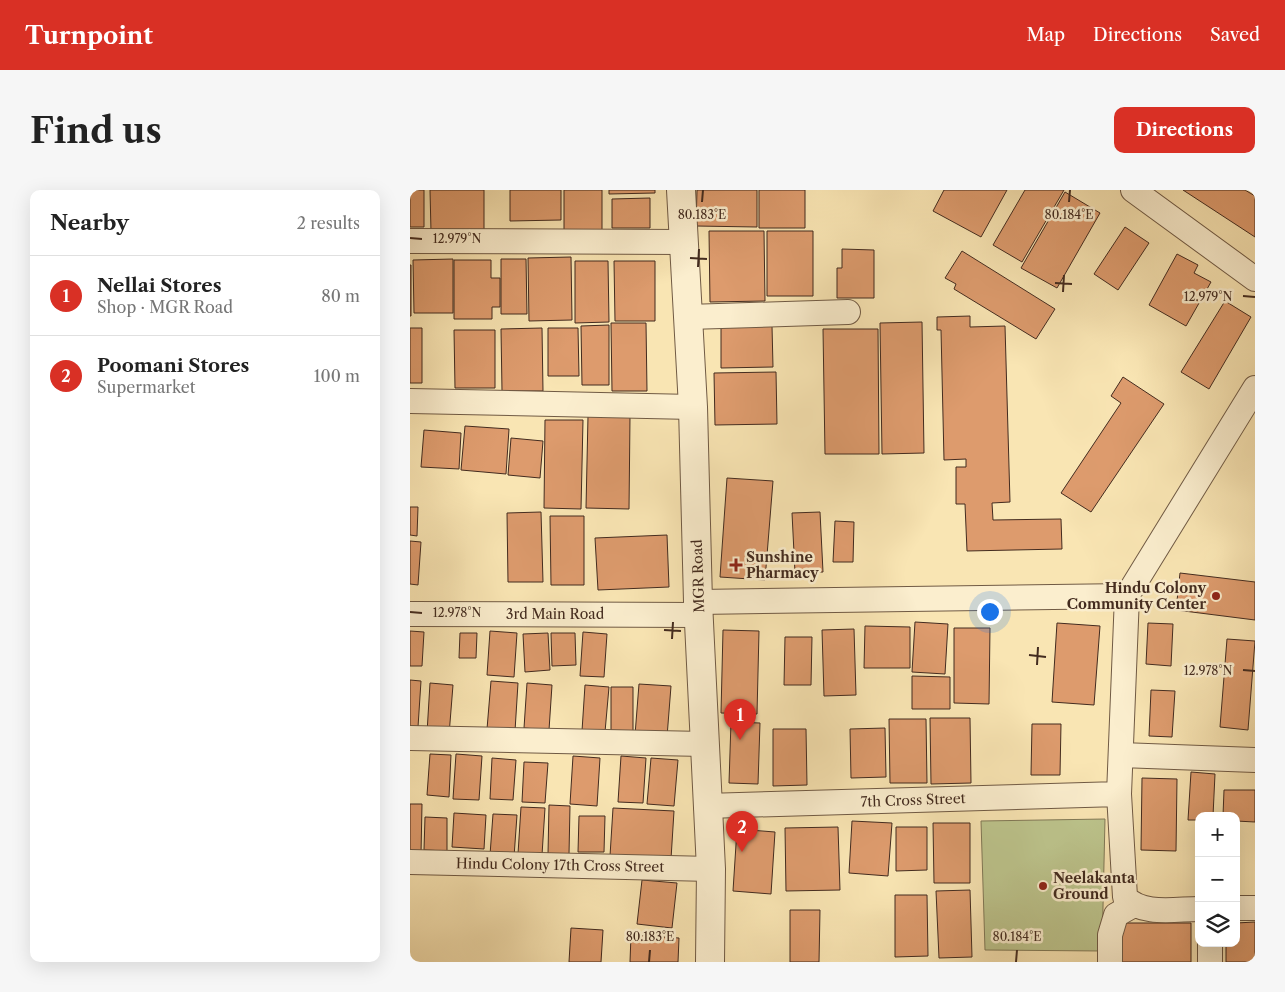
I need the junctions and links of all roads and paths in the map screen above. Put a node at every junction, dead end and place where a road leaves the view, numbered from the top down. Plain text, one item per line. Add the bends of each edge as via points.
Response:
1 (681, 190) edge
2 (1133, 190) edge
3 (410, 241) edge
4 (684, 242) junction
5 (1255, 279) edge
6 (848, 312) dead end
7 (688, 317) junction
8 (1255, 388) edge
9 (410, 401) edge
10 (693, 407) junction
11 (1126, 596) junction
12 (699, 608) junction
13 (410, 614) edge
14 (410, 738) edge
15 (704, 744) junction
16 (1121, 755) junction
17 (1255, 760) edge
18 (1119, 794) junction
19 (706, 806) junction
20 (410, 862) edge
21 (711, 869) junction
22 (1132, 906) junction
23 (1195, 908) edge
24 (1240, 908) edge
25 (1255, 908) edge
26 (1210, 947) edge
27 (710, 962) edge
28 (1110, 962) edge
29 (1210, 962) edge

1 - 4 street, MGR Road
2 - 5 street
3 - 4 street
4 - 7 street, MGR Road
6 - 7 street
7 - 10 street, MGR Road
8 - 11 street
9 - 10 street
10 - 12 street, MGR Road
11 - 12 street, 3rd Main Road
11 - 16 street
12 - 13 street, 3rd Main Road
12 - 15 street, MGR Road
14 - 15 street
15 - 19 street, MGR Road
16 - 17 street
16 - 18 street
18 - 19 street, 7th Cross Street
18 - 22 street via 1125,897
19 - 21 street, MGR Road
20 - 21 street, Hindu Colony 17th Cross Street
21 - 27 street, MGR Road
22 - 23 street
22 - 28 street via 1116,915 1110,935
24 - 25 street
26 - 29 street

